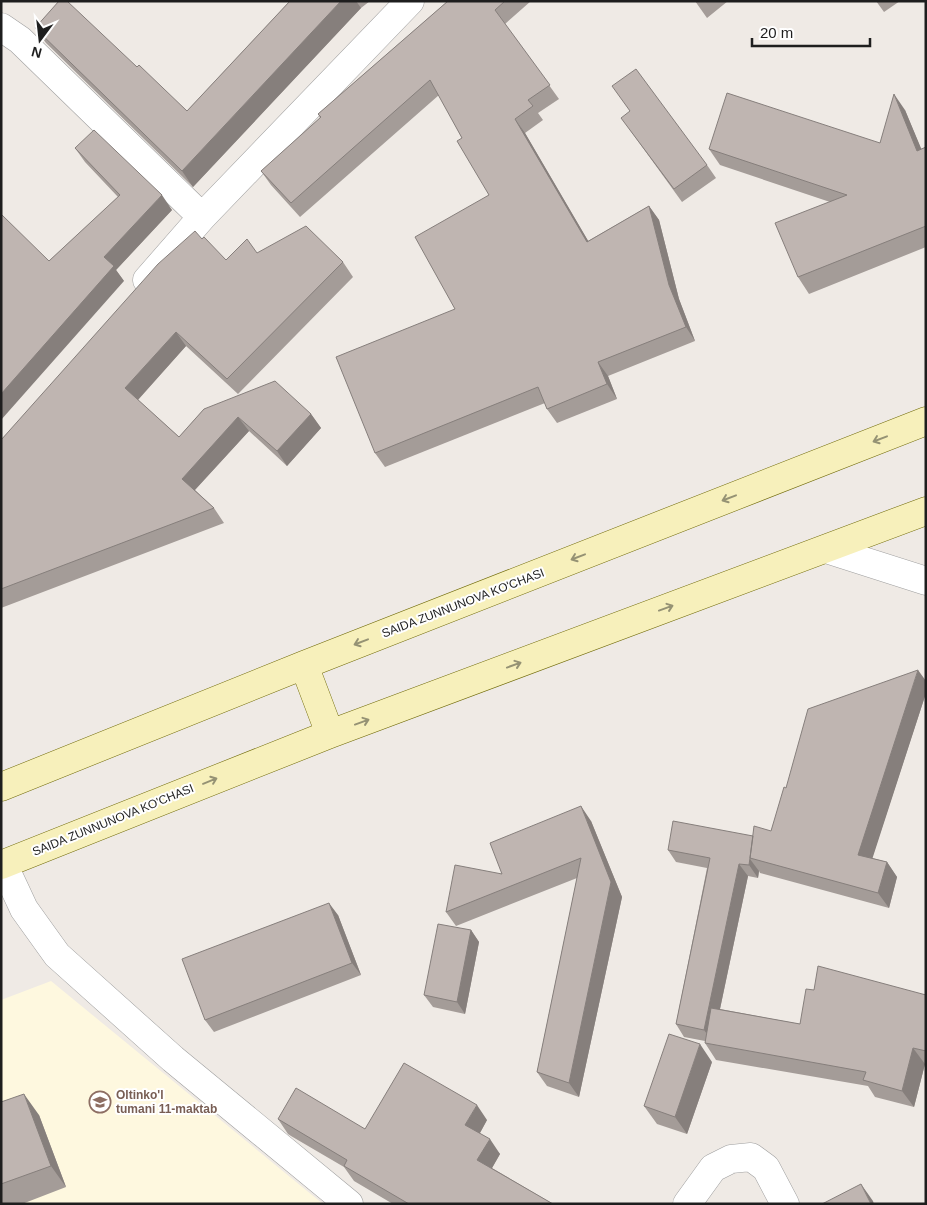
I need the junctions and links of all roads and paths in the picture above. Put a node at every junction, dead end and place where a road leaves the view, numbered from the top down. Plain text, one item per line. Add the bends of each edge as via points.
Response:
1 (410, 1) edge
2 (1, 27) edge
3 (202, 217) junction
4 (131, 297) edge
5 (926, 421) edge
6 (926, 511) edge
7 (826, 549) junction
8 (926, 581) edge
9 (304, 665) junction
10 (330, 734) junction
11 (1, 787) edge
12 (2, 865) edge
13 (349, 1204) edge
14 (687, 1204) edge
15 (784, 1204) edge

1 - 3 street
2 - 3 street via 20,40
3 - 4 street
5 -> 9 main road, SAIDA ZUNNUNOVA KO'CHASI
6 - 7 main road, SAIDA ZUNNUNOVA KO'CHASI
7 - 8 street
10 -> 7 main road, SAIDA ZUNNUNOVA KO'CHASI
9 - 10 main road
9 - 11 main road, SAIDA ZUNNUNOVA KO'CHASI
12 -> 10 main road, SAIDA ZUNNUNOVA KO'CHASI
12 - 13 street via 24,909 57,955 173,1059
14 - 15 street via 712,1168 731,1159 751,1156 766,1168

